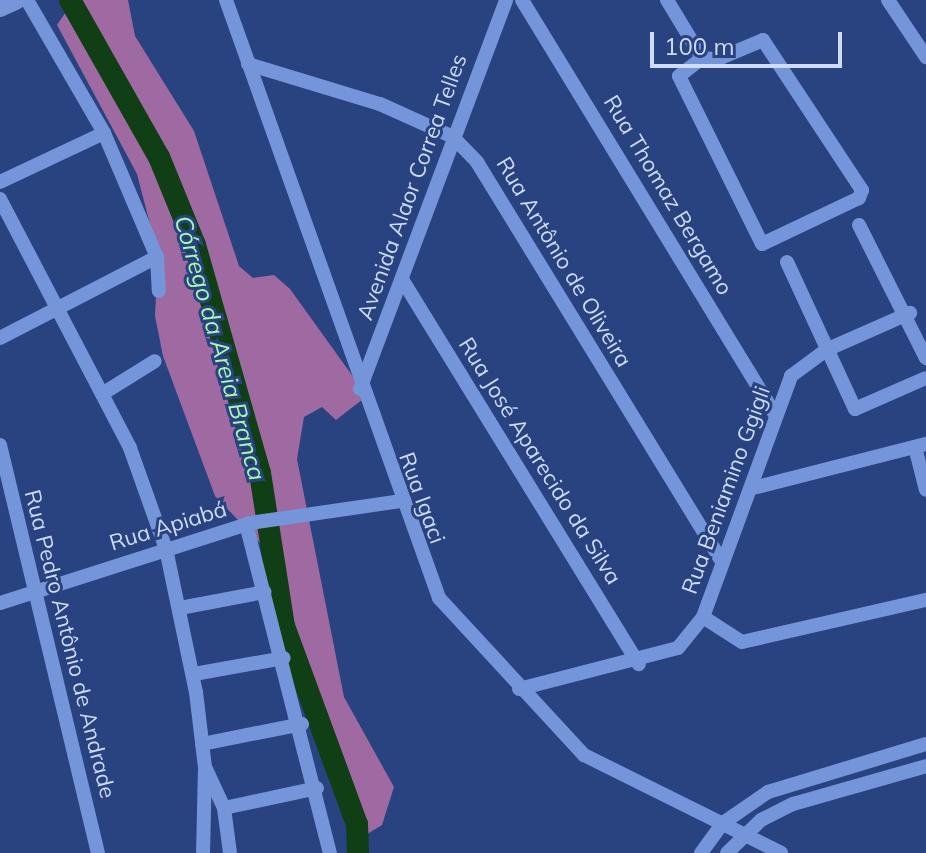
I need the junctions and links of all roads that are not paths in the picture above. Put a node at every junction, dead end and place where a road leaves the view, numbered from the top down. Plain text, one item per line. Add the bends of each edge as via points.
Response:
1 (15, 0) edge
2 (27, 0) edge
3 (226, 0) edge
4 (506, 0) edge
5 (522, 0) edge
6 (667, 0) edge
7 (888, 0) edge
8 (0, 7) edge
9 (926, 57) edge
10 (702, 58) junction
11 (248, 64) junction
12 (104, 133) junction
13 (453, 137) junction
14 (0, 182) edge
15 (0, 199) edge
16 (859, 225) dead end
17 (157, 257) junction
18 (787, 262) dead end
19 (403, 281) junction
20 (159, 291) dead end
21 (58, 308) junction
22 (910, 313) junction
23 (0, 338) edge
24 (826, 350) junction
25 (926, 358) edge
26 (155, 361) dead end
27 (926, 378) edge
28 (360, 389) junction
29 (102, 394) junction
30 (775, 414) junction
31 (0, 445) edge
32 (920, 446) edge
33 (753, 488) junction
34 (926, 490) edge
35 (400, 501) junction
36 (248, 523) junction
37 (166, 549) junction
38 (720, 559) junction
39 (33, 591) junction
40 (264, 592) junction
41 (926, 600) edge
42 (0, 603) edge
43 (180, 608) junction
44 (703, 617) junction
45 (284, 658) junction
46 (639, 664) junction
47 (194, 674) junction
48 (519, 689) junction
49 (302, 724) junction
50 (202, 744) junction
51 (926, 744) edge
52 (926, 766) edge
53 (205, 767) junction
54 (317, 788) junction
55 (224, 808) junction
56 (723, 823) junction
57 (746, 833) junction
58 (98, 853) edge
59 (203, 853) edge
60 (230, 853) edge
61 (330, 853) edge
62 (701, 853) edge
63 (727, 853) edge
64 (781, 853) edge

1 - 8 main road
2 - 12 street
3 - 11 street, Rua Igaci
4 - 13 street, Avenida Alaor Correa Telles
5 - 30 street, Rua Thomaz Bergamo
6 - 10 street
7 - 9 street
10 - 10 street via 766,41 860,185 859,198 759,244 680,79
11 - 13 street, Rua Antônio de Oliveira via 380,104
11 - 28 street, Rua Igaci
12 - 14 street
12 - 17 street
13 - 19 street, Avenida Alaor Correa Telles
13 - 38 street, Rua Antônio de Oliveira via 495,187
15 - 21 street
16 - 22 street
17 - 20 street
17 - 21 street
18 - 24 street
19 - 28 street, Avenida Alaor Correa Telles
19 - 46 street, Rua José Aparecido da Silva
21 - 23 street
21 - 29 street
22 - 24 street
22 - 25 street
24 - 27 street via 855,409
24 - 30 street, Rua Beniamino Ggigli via 798,368
26 - 29 street
28 - 35 street, Rua Igaci
29 - 37 street
30 - 33 street, Rua Beniamino Ggigli
31 - 39 street, Rua Pedro Antônio de Andrade
32 - 33 street
32 - 34 street
33 - 38 street, Rua Beniamino Ggigli
35 - 36 street, Rua Apiabá via 306,519 275,517
35 - 48 street, Rua Igaci via 439,598
36 - 37 street, Rua Apiabá
36 - 40 street
37 - 39 street, Rua Apiabá
37 - 43 street
38 - 44 street, Rua Beniamino Ggigli
39 - 42 street, Rua Apiabá
39 - 58 street, Rua Pedro Antônio de Andrade
40 - 43 street
40 - 45 street
41 - 44 street via 742,642
43 - 47 street
44 - 46 street, Rua Beniamino Ggigli via 678,648
45 - 47 street
45 - 49 street
46 - 48 street, Rua Beniamino Ggigli
47 - 50 street
48 - 56 street, Rua Igaci via 584,755
49 - 50 street
49 - 54 street
50 - 53 street
51 - 56 street via 768,792
52 - 57 street via 793,804
53 - 55 street
53 - 59 street
54 - 55 street
54 - 61 street
55 - 60 street
56 - 57 street, Rua Igaci
56 - 62 street
57 - 63 street
57 - 64 street, Rua Igaci

